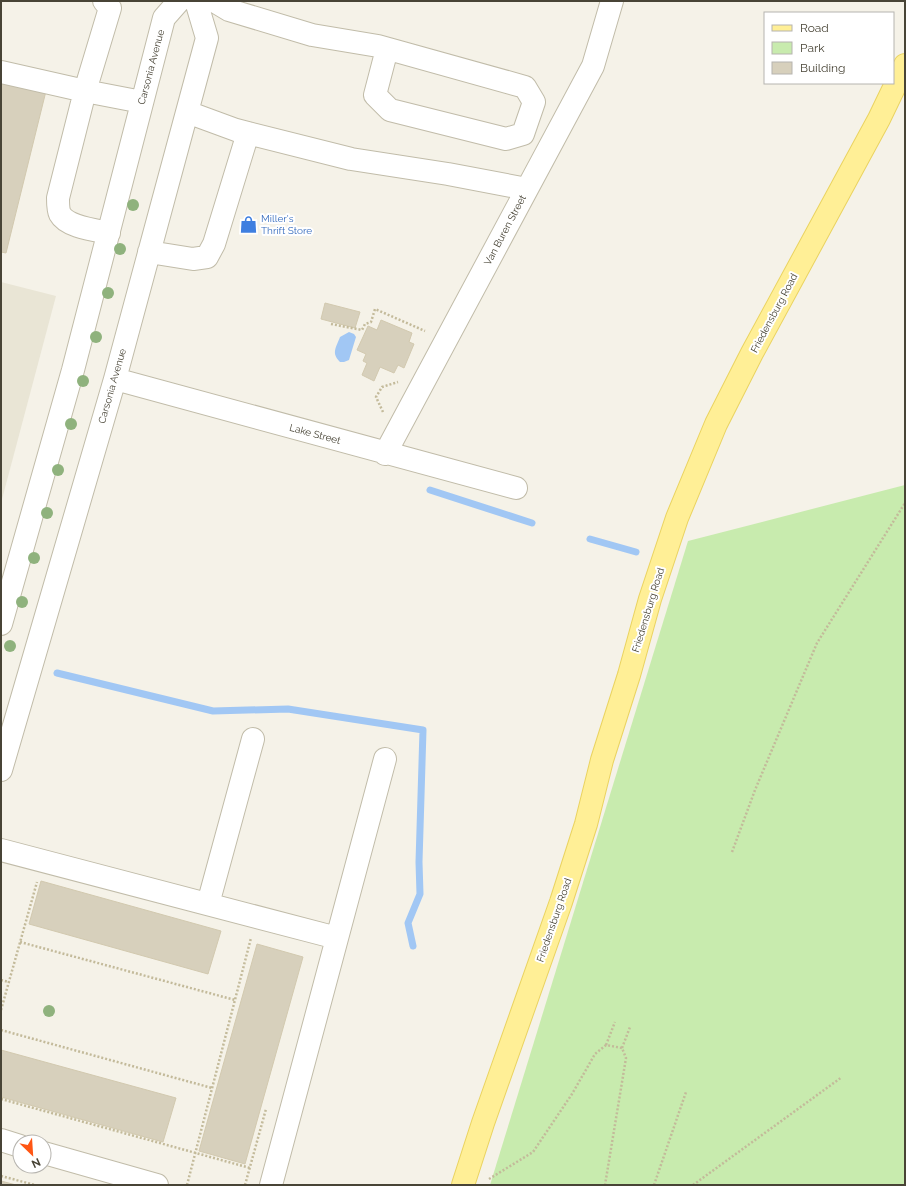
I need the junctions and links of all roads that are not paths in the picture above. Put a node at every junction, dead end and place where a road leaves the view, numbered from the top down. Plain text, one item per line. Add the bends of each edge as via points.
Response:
1 (104, 1) edge
2 (179, 1) edge
3 (196, 1) edge
4 (214, 1) edge
5 (612, 1) edge
6 (387, 49) junction
7 (905, 65) edge
8 (1, 72) edge
9 (85, 92) junction
10 (142, 102) junction
11 (187, 112) junction
12 (248, 133) junction
13 (527, 189) junction
14 (108, 232) junction
15 (149, 252) junction
16 (115, 380) junction
17 (385, 454) junction
18 (516, 488) dead end
19 (1, 624) edge
20 (253, 739) dead end
21 (385, 759) dead end
22 (1, 770) edge
23 (1, 850) edge
24 (208, 904) junction
25 (337, 938) junction
26 (1, 1140) edge
27 (12, 1143) edge
28 (52, 1155) edge
29 (272, 1180) edge
30 (156, 1185) edge
31 (463, 1185) edge

1 - 9 street via 110,8
2 - 10 street, Carsonia Avenue via 164,18
3 - 11 street, Carsonia Avenue via 207,38
4 - 6 street via 229,10 312,35
5 - 13 street, Van Buren Street via 593,66
6 - 6 street via 525,87 534,102 523,134 506,139 390,110 375,95
7 - 31 main road, Friedensburg Road via 879,119 716,424 677,518 650,599 602,760 586,824 561,902
8 - 9 street
9 - 10 street
9 - 14 street via 58,198 60,213 67,222
10 - 14 street, Carsonia Avenue
11 - 12 street
11 - 15 street, Carsonia Avenue
12 - 13 street via 352,159
12 - 15 street via 214,244 207,257 193,260
13 - 17 street, Van Buren Street
14 - 19 street, Carsonia Avenue via 73,370
15 - 16 street, Carsonia Avenue
16 - 17 street, Lake Street
16 - 22 street, Carsonia Avenue
17 - 18 street, Lake Street
20 - 24 street
21 - 25 street
23 - 24 street
24 - 25 street
25 - 29 street
26 - 27 street
28 - 30 street

